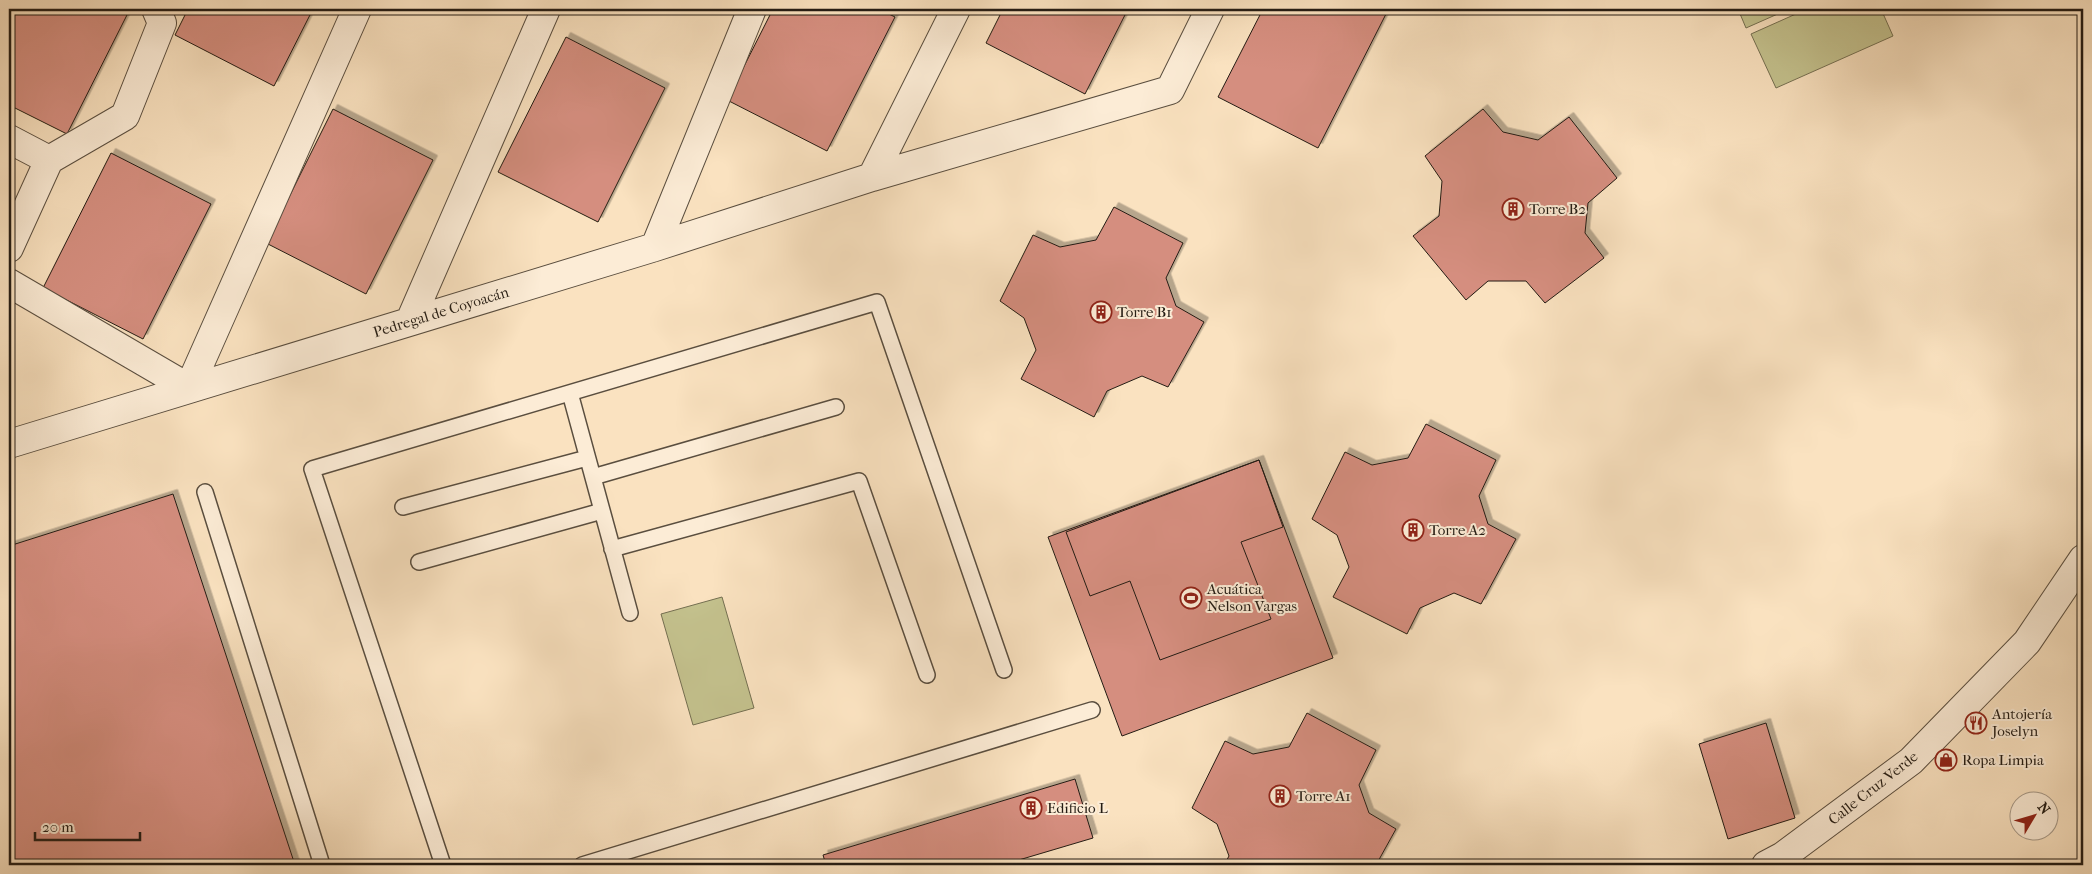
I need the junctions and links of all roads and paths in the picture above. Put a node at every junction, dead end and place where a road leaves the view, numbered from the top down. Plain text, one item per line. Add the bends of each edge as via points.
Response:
1 (156, 9) edge
2 (357, 9) edge
3 (546, 9) edge
4 (752, 9) edge
5 (956, 9) edge
6 (1210, 9) edge
7 (9, 139) edge
8 (49, 160) junction
9 (872, 177) junction
10 (655, 247) junction
11 (9, 248) edge
12 (9, 283) edge
13 (410, 321) junction
14 (190, 388) junction
15 (570, 393) junction
16 (836, 407) dead end
17 (9, 444) edge
18 (587, 458) junction
19 (592, 477) junction
20 (204, 492) dead end
21 (403, 507) dead end
22 (602, 511) junction
23 (612, 549) junction
24 (2083, 559) edge
25 (419, 562) dead end
26 (630, 613) dead end
27 (1004, 670) dead end
28 (927, 674) dead end
29 (1092, 710) dead end
30 (1778, 862) edge
31 (322, 865) edge
32 (443, 865) edge
33 (582, 865) edge

1 - 8 street via 162,23 125,116
2 - 14 street
3 - 13 street
4 - 10 street
5 - 9 street
6 - 9 street, Pedregal de Coyoacán via 1170,90
7 - 8 street
8 - 11 street
9 - 10 street, Pedregal de Coyoacán
10 - 13 street, Pedregal de Coyoacán
12 - 14 street
13 - 14 street, Pedregal de Coyoacán
14 - 17 street, Pedregal de Coyoacán
15 - 18 lane
15 - 27 lane via 877,302
15 - 32 lane via 312,469
16 - 19 lane
18 - 19 lane
18 - 21 lane
19 - 22 lane
20 - 31 lane
22 - 23 lane
22 - 25 lane
23 - 26 lane
23 - 28 lane via 859,481
24 - 30 street, Calle Cruz Verde via 2027,642 1911,761
29 - 33 lane

